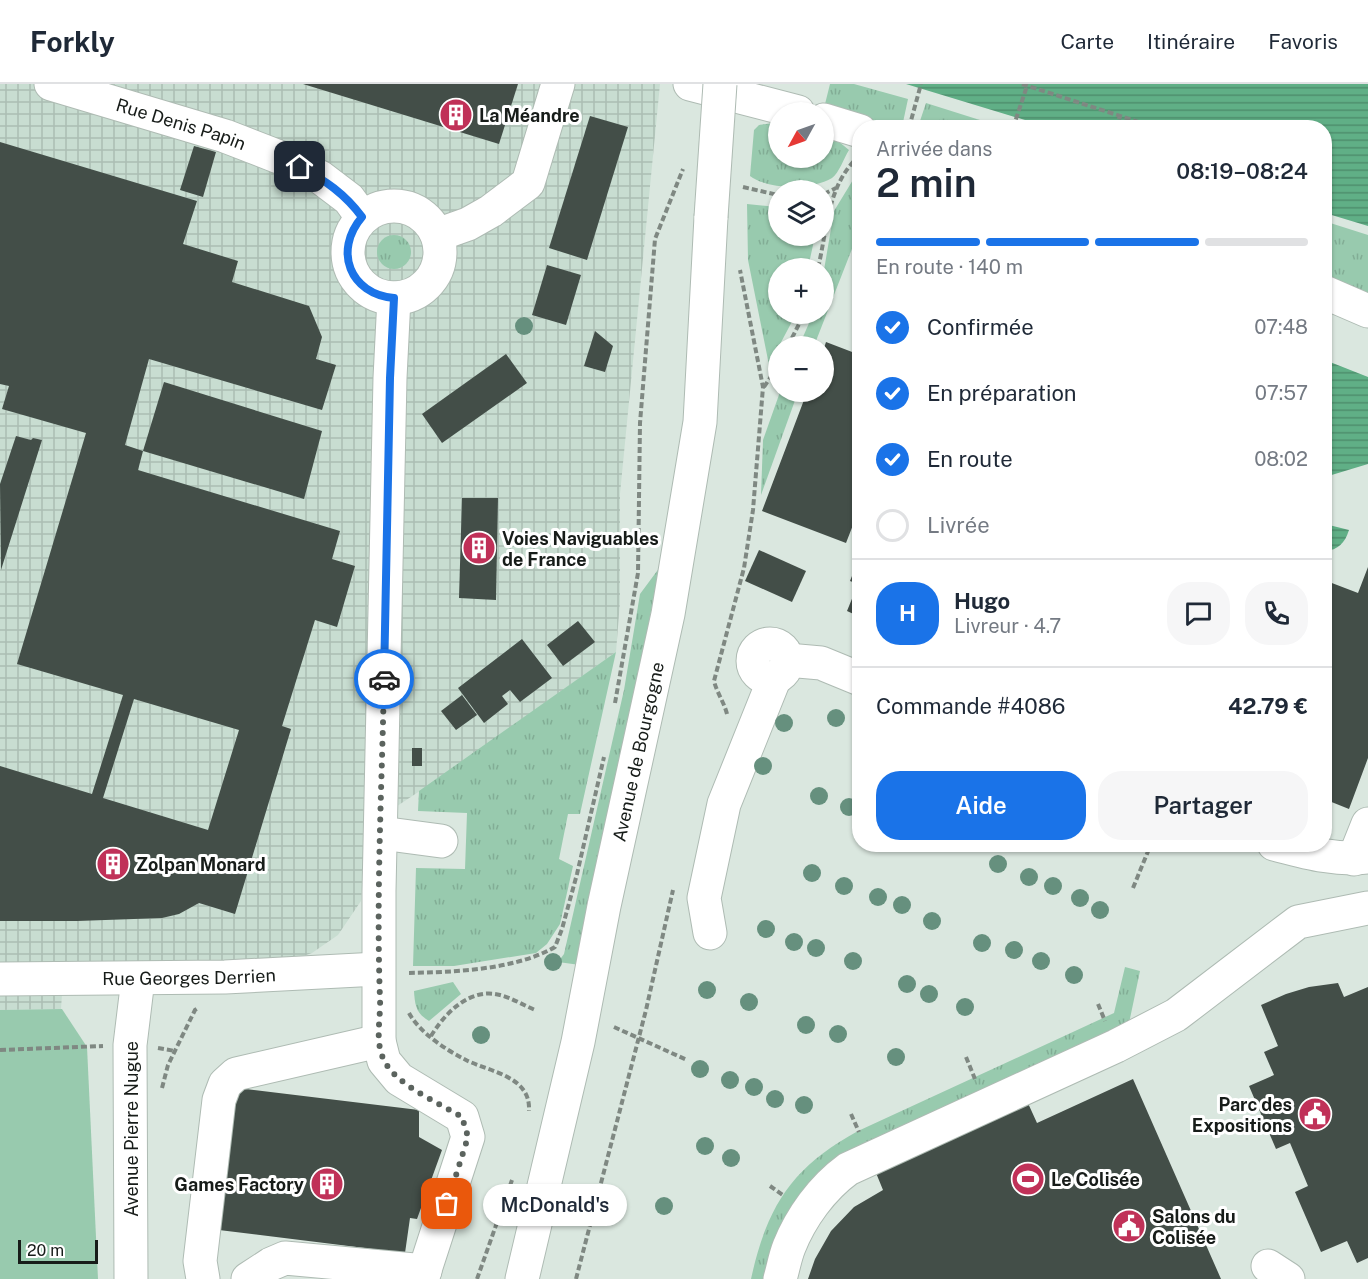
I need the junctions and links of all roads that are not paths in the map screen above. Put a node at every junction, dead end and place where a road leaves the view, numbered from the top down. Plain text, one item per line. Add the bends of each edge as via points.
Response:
1 (51, 84) edge
2 (558, 84) edge
3 (690, 84) edge
4 (720, 84) edge
5 (768, 104) edge
6 (834, 123) edge
7 (852, 129) edge
8 (362, 217) junction
9 (437, 235) junction
10 (1332, 295) edge
11 (394, 298) junction
12 (1368, 311) edge
13 (852, 676) edge
14 (1368, 824) edge
15 (381, 832) junction
16 (441, 841) dead end
17 (1307, 852) edge
18 (1361, 858) edge
19 (1368, 908) edge
20 (710, 933) dead end
21 (392, 971) junction
22 (0, 979) edge
23 (138, 979) junction
24 (379, 1041) junction
25 (315, 1271) edge
26 (423, 1275) edge
27 (254, 1278) edge
28 (131, 1279) edge
29 (203, 1279) edge
30 (522, 1279) edge
31 (780, 1279) edge

1 - 8 street, Rue Denis Papin via 225,136 279,157 320,177 349,199
2 - 9 street via 528,183 491,211
3 - 5 street
4 - 30 street, Avenue de Bourgogne, bridge via 700,422 668,614 578,1042
6 - 7 street
8 - 9 street via 380,207 400,205 426,218
8 - 11 street via 348,243 352,273 366,289
9 - 11 street via 440,255 435,274 414,294
10 - 12 street
11 - 15 street
13 - 20 street via 821,663 781,668 724,804 704,898
14 - 18 street
15 - 16 street
15 - 21 street
17 - 18 street
19 - 31 street via 1298,922 1176,1015 848,1169 833,1180 807,1213 789,1247
21 - 23 street, Rue Georges Derrien
21 - 24 street via 380,1001
22 - 23 street, Rue Georges Derrien
23 - 28 street, Avenue Pierre Nugue via 130,1045
24 - 26 street via 384,1061 399,1079 462,1117 468,1137
24 - 29 street via 237,1074 225,1084 219,1100 200,1261
25 - 26 street
25 - 27 street via 285,1258

